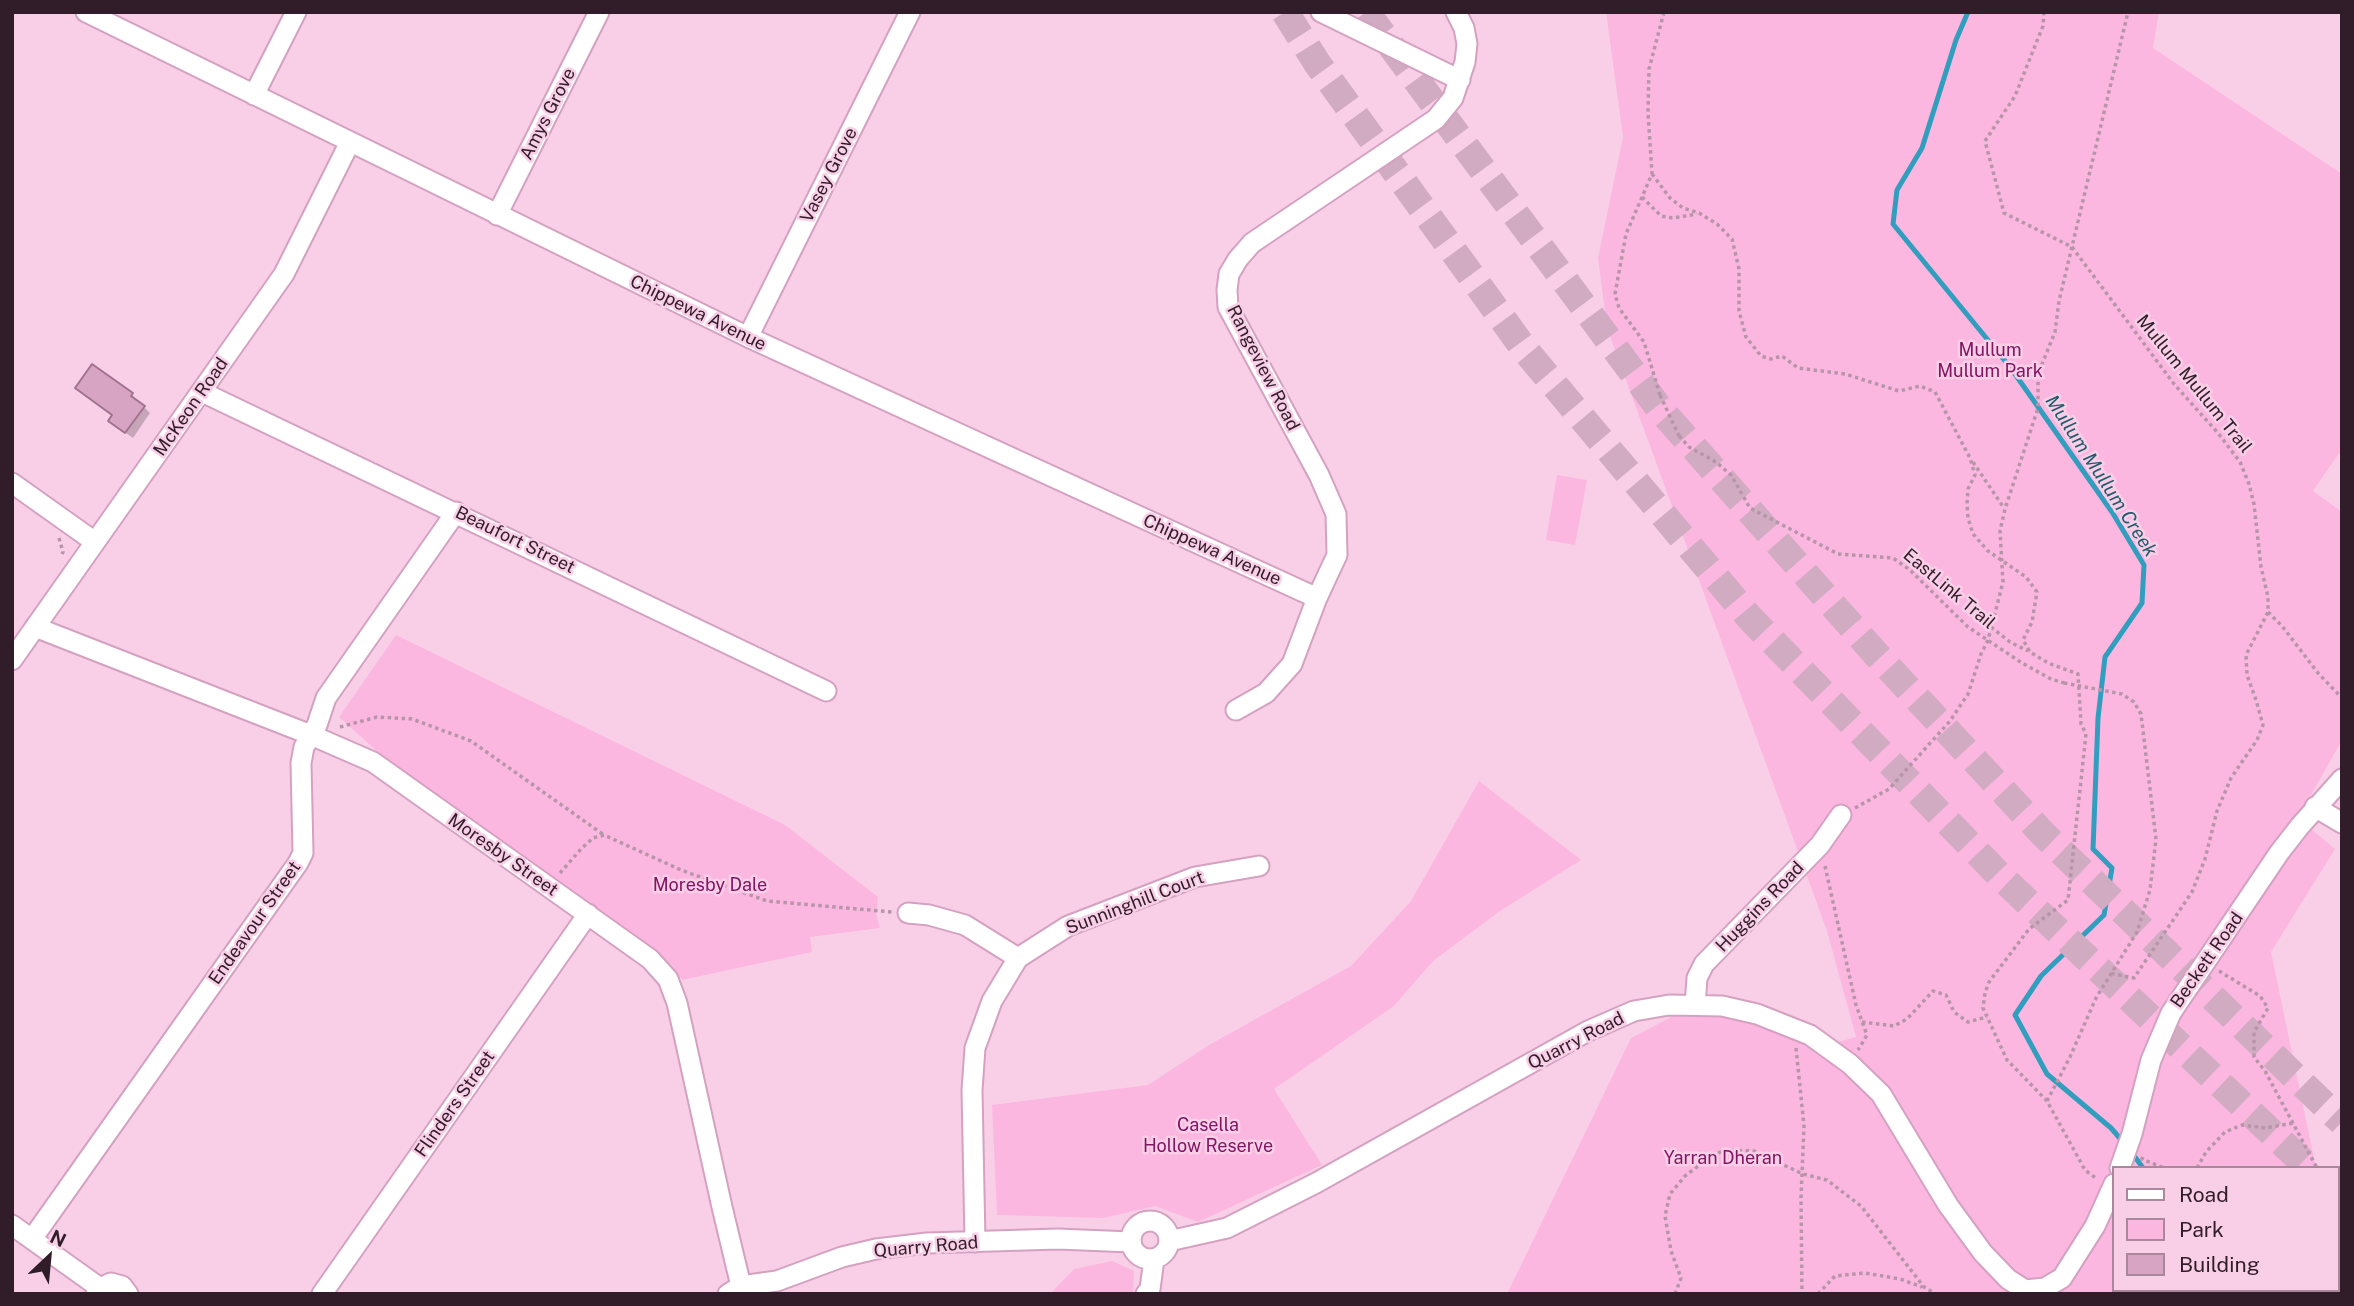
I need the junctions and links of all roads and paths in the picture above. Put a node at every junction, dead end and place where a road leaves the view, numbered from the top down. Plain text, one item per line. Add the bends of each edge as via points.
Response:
1 (86, 12) edge
2 (296, 12) edge
3 (598, 12) edge
4 (910, 12) edge
5 (1321, 12) edge
6 (1457, 12) edge
7 (1664, 12) edge
8 (2044, 12) edge
9 (2128, 12) edge
10 (1460, 80) junction
11 (254, 95) junction
12 (350, 142) junction
13 (1652, 174) junction
14 (1642, 197) junction
15 (1699, 214) junction
16 (497, 215) junction
17 (2072, 247) junction
18 (748, 337) junction
19 (202, 392) junction
20 (1970, 458) junction
21 (12, 483) edge
22 (2005, 509) junction
23 (456, 512) junction
24 (50, 531) dead end
25 (95, 542) junction
26 (56, 562) dead end
27 (2001, 562) junction
28 (1317, 598) junction
29 (2268, 612) junction
30 (1991, 627) junction
31 (35, 628) junction
32 (1988, 640) junction
33 (2030, 652) junction
34 (12, 660) edge
35 (826, 691) dead end
36 (2342, 698) edge
37 (1237, 710) dead end
38 (311, 735) junction
39 (2342, 779) edge
40 (2328, 802) edge
41 (1841, 815) joint
42 (2342, 823) edge
43 (604, 835) junction
44 (1820, 845) junction
45 (1259, 866) dead end
46 (548, 887) junction
47 (908, 913) joint
48 (588, 914) junction
49 (1018, 958) junction
50 (2205, 962) junction
51 (2109, 973) junction
52 (1695, 1005) junction
53 (1987, 1017) junction
54 (1863, 1022) junction
55 (1794, 1029) junction
56 (1850, 1064) junction
57 (2047, 1101) junction
58 (2294, 1123) junction
59 (2121, 1166) edge
60 (2198, 1166) edge
61 (2316, 1166) edge
62 (1803, 1174) junction
63 (2112, 1187) edge
64 (2112, 1190) edge
65 (12, 1225) edge
66 (32, 1239) junction
67 (1169, 1241) junction
68 (975, 1242) junction
69 (1131, 1242) junction
70 (1154, 1259) junction
71 (1924, 1287) junction
72 (735, 1290) edge
73 (98, 1291) edge
74 (1152, 1292) edge
75 (128, 1294) edge
76 (322, 1294) edge
77 (1675, 1294) edge
78 (1802, 1294) edge
79 (1818, 1294) edge
80 (1936, 1294) edge

1 - 11 street, Chippewa Avenue
2 - 11 street
3 - 16 street, Amys Grove
4 - 18 street, Vasey Grove
5 - 10 street
6 - 10 street, Rangeview Road via 1467,44
7 - 13 path, EastLink Trail via 1649,69
8 - 17 path via 2043,26 2015,96 1984,141 2004,213
9 - 17 path
10 - 28 street, Rangeview Road via 1436,119 1252,243 1229,274 1228,307 1336,514 1338,555
11 - 12 street, Chippewa Avenue
12 - 16 street, Chippewa Avenue
12 - 19 street, McKeon Road via 285,274
13 - 14 path, EastLink Trail
13 - 15 path via 1670,198
14 - 15 path via 1661,216
14 - 32 path, EastLink Trail, bridge via 1626,234 1615,294 1619,308 1644,342 1679,436 1731,475 1750,508 1838,554 1893,558
15 - 20 path via 1732,239 1739,269 1739,311 1746,337 1761,355 1771,359 1782,356 1798,368 1845,374 1899,391 1920,386 1935,392
16 - 18 street, Chippewa Avenue
17 - 22 path via 2055,332 2038,374 2038,408
17 - 29 path, Mullum Mullum Trail via 2174,384 2240,463 2253,504
18 - 28 street, Chippewa Avenue
19 - 23 street, Beaufort Street
19 - 25 street, McKeon Road
20 - 22 path
20 - 27 path via 1975,475 1968,489 1968,518 1973,534
21 - 25 street
22 - 27 path
23 - 35 street, Beaufort Street
23 - 38 street, Endeavour Street via 327,698
24 - 26 path via 59,538 63,552
25 - 31 street, McKeon Road
27 - 30 path via 2003,582
27 - 33 path via 2025,577 2037,592 2032,622 2023,640
28 - 37 street, Rangeview Road via 1292,664 1266,693
29 - 36 path
29 - 51 path via 2246,655 2247,675 2263,725 2231,778 2192,892 2134,978
30 - 32 path
30 - 33 path
31 - 34 street, McKeon Road
31 - 38 street, Moresby Street
32 - 41 path via 1968,694 1930,746 1889,789
32 - 51 path, EastLink Trail, bridge via 2051,679 2122,694 2141,714 2156,839 2150,890 2137,932
33 - 53 path via 2078,674 2081,724 2086,734 2068,900 2029,929 1989,982 1983,1009
38 - 43 path via 377,717 412,719 471,741
38 - 46 street, Moresby Street via 373,762
38 - 66 street, Endeavour Street via 301,763 303,853 298,863
39 - 40 street, Beckett Road
40 - 42 street
40 - 50 street, Beckett Road via 2279,853
41 - 44 street, Huggins Road
43 - 46 path via 580,849
43 - 47 path via 681,870 767,901
44 - 52 street, Huggins Road via 1704,964 1697,978
44 - 54 path
45 - 49 street, Sunninghill Court via 1195,877 1068,926
46 - 48 street, Moresby Street
47 - 49 street via 965,925
48 - 72 street, Moresby Street via 650,959 668,979 722,1207
48 - 76 street, Flinders Street
49 - 68 street, Sunninghill Court via 992,1000 975,1048
50 - 58 path via 2260,996 2268,1008 2254,1032 2254,1056
50 - 59 street, Beckett Road via 2165,1023
51 - 57 path, EastLink Trail
52 - 55 street, Quarry Road via 1757,1014
52 - 67 street, Quarry Road via 1634,1012 1588,1031 1227,1228
53 - 54 path via 1968,1021 1954,1012 1946,995 1933,991 1894,1026
53 - 57 path via 2007,1060
54 - 56 path via 1867,1035
55 - 56 street, Quarry Road via 1811,1035
55 - 62 path via 1804,1126
56 - 64 street, Quarry Road via 1881,1094 1948,1205 1983,1253 2025,1290 2045,1288 2062,1278
57 - 63 path via 2085,1170
58 - 60 path via 2265,1128 2242,1125 2225,1132
58 - 61 path
62 - 71 path via 1828,1180 1861,1206
62 - 77 path via 1754,1151 1728,1150 1714,1154 1685,1176 1670,1194 1665,1216 1681,1278
62 - 78 path
65 - 66 street
66 - 73 street
67 - 69 street via 1165,1229 1149,1222 1138,1226
67 - 70 street via 1164,1253
68 - 69 street, Quarry Road
68 - 72 street, Quarry Road via 876,1249
69 - 70 street via 1136,1253
70 - 74 street
71 - 79 path via 1865,1273 1835,1276
71 - 80 path
73 - 75 street via 111,1283

